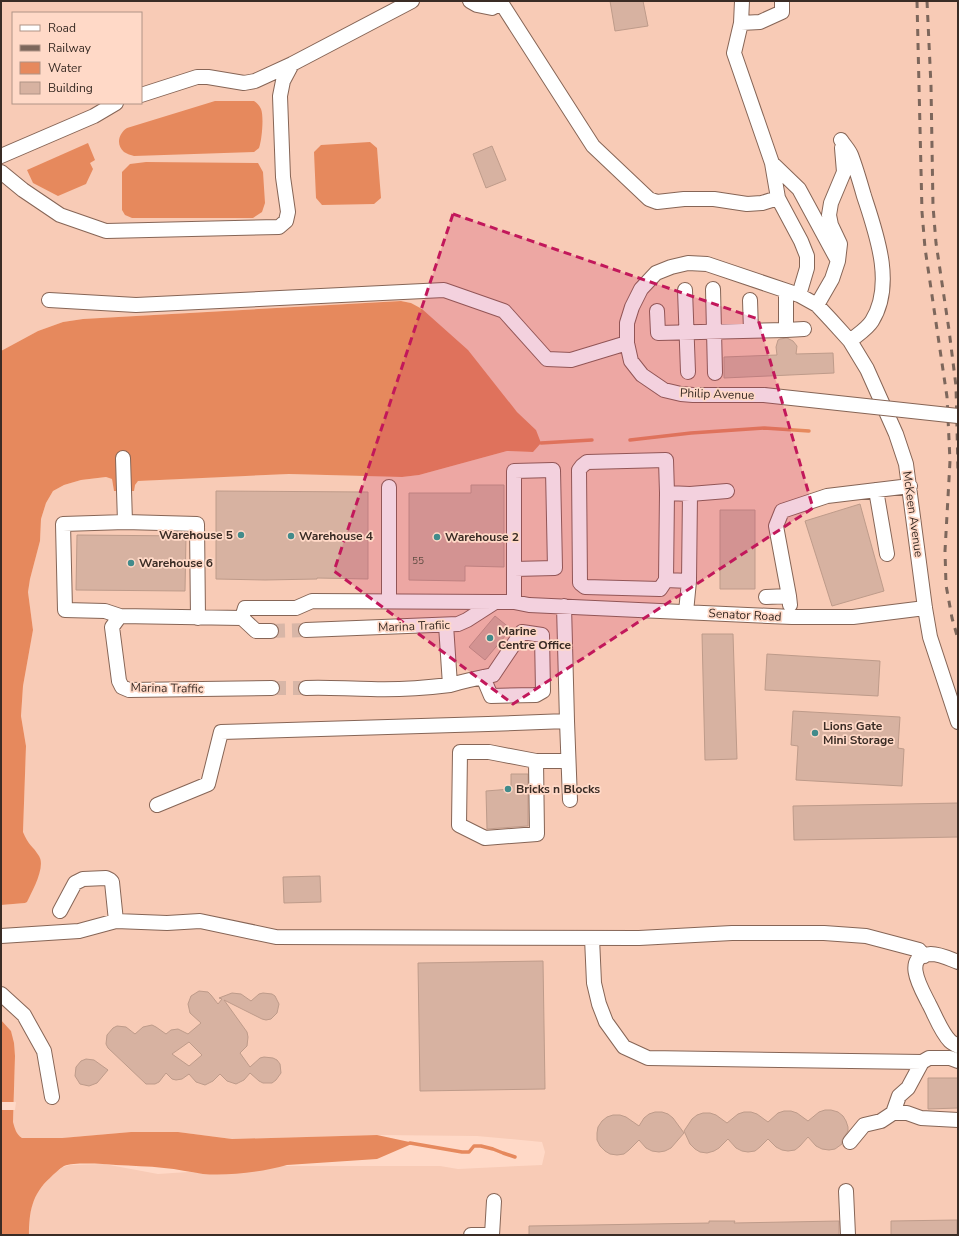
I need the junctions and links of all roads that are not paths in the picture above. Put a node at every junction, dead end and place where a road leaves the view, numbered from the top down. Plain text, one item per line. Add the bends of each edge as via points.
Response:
1 (412, 1) edge
2 (470, 1) edge
3 (742, 1) edge
4 (782, 1) edge
5 (500, 2) edge
6 (741, 23) junction
7 (292, 64) junction
8 (142, 95) edge
9 (114, 104) edge
10 (1, 156) edge
11 (772, 163) junction
12 (1, 172) edge
13 (778, 198) junction
14 (838, 262) junction
15 (713, 289) dead end
16 (685, 290) dead end
17 (792, 293) junction
18 (49, 300) dead end
19 (750, 300) dead end
20 (817, 305) junction
21 (657, 311) dead end
22 (832, 320) joint
23 (804, 329) dead end
24 (786, 330) junction
25 (751, 331) junction
26 (714, 332) junction
27 (686, 333) junction
28 (850, 341) junction
29 (627, 343) junction
30 (688, 372) dead end
31 (715, 373) dead end
32 (958, 416) edge
33 (123, 458) dead end
34 (910, 486) junction
35 (389, 487) dead end
36 (876, 490) junction
37 (727, 491) dead end
38 (667, 493) junction
39 (690, 494) junction
40 (125, 522) junction
41 (887, 554) dead end
42 (514, 569) junction
43 (666, 580) junction
44 (689, 581) junction
45 (789, 596) junction
46 (766, 597) dead end
47 (389, 602) junction
48 (495, 602) junction
49 (514, 602) junction
50 (564, 606) junction
51 (925, 608) junction
52 (686, 612) junction
53 (792, 617) junction
54 (198, 618) junction
55 (242, 618) junction
56 (116, 622) junction
57 (446, 626) junction
58 (306, 630) tunnel mouth
59 (271, 631) tunnel mouth
60 (483, 677) junction
61 (450, 685) junction
62 (272, 688) tunnel mouth
63 (306, 688) tunnel mouth
64 (567, 721) junction
65 (958, 722) edge
66 (536, 761) junction
67 (568, 761) junction
68 (570, 800) dead end
69 (157, 805) dead end
70 (60, 911) dead end
71 (116, 921) junction
72 (1, 936) edge
73 (592, 938) junction
74 (924, 956) junction
75 (958, 962) edge
76 (1, 994) edge
77 (958, 1046) edge
78 (958, 1061) edge
79 (922, 1062) junction
80 (52, 1097) dead end
81 (893, 1113) junction
82 (958, 1120) edge
83 (850, 1142) dead end
84 (846, 1191) dead end
85 (494, 1201) dead end
86 (471, 1235) edge
87 (492, 1235) edge
88 (848, 1235) edge

1 - 7 street
2 - 5 street via 492,8
3 - 6 street
4 - 6 street via 782,12 760,22
5 - 13 street via 593,146 649,200 657,202 714,199 747,204
6 - 11 street via 734,53
7 - 8 street via 250,82 208,76 197,77
7 - 12 street via 283,81 280,96 283,177 288,212 286,221 279,227 106,231 60,215
9 - 10 street via 94,116
11 - 13 street
11 - 14 street via 799,189
13 - 17 street via 807,256 807,268
14 - 20 street via 832,279
14 - 28 street via 840,244 829,215 831,202 844,172 841,140 851,154 881,251 882,266 882,293 876,312 868,326
15 - 26 street
16 - 27 street
17 - 20 street, Philip Avenue
17 - 24 street
17 - 29 street, Philip Avenue via 707,264 688,263 671,266 656,274 641,289 632,307
18 - 29 street via 136,306 444,290 504,311 547,360 571,360
19 - 25 street
20 - 22 street, Philip Avenue
21 - 27 street via 658,334
22 - 28 street, McKeen Avenue
23 - 24 street
24 - 25 street
25 - 26 street
26 - 27 street
26 - 31 street
27 - 30 street
28 - 34 street, McKeen Avenue via 867,370 896,434
29 - 32 street, Philip Avenue, bridge via 631,361 642,375 664,390 681,394 764,395
33 - 40 street
34 - 36 street
34 - 51 street, McKeen Avenue
35 - 47 street
36 - 41 street
36 - 45 street via 827,496 782,511 776,526
37 - 39 street
38 - 39 street
38 - 43 street
38 - 43 street via 666,460 587,462 579,470 580,583 585,587 660,589
39 - 44 street
40 - 54 street via 197,524
40 - 56 street via 64,524 65,610 104,611
42 - 42 street via 514,472 553,470 556,568
42 - 49 street
43 - 44 street
44 - 52 street
45 - 46 street
45 - 53 street
47 - 48 street
47 - 55 street via 312,601 296,608 245,608
48 - 49 street
48 - 57 street, Marina Trafiic via 467,620
49 - 50 street
50 - 52 street, Senator Road
50 - 64 street
51 - 53 street, Senator Road via 853,617
51 - 65 street, McKeen Avenue via 930,637
52 - 53 street, Senator Road
54 - 55 street
54 - 56 street
55 - 59 street via 256,631
56 - 62 street, Marina Traffic via 119,681 122,687 129,690
57 - 58 street, Marina Trafiic
57 - 61 street
60 - 60 street via 493,675 522,632 542,635 543,692 536,695 491,696
60 - 61 street
61 - 63 street via 419,688
64 - 67 street
64 - 69 street via 220,732 208,784
66 - 66 street via 489,752 460,752 459,825 485,838 537,834
66 - 67 street
67 - 68 street
70 - 71 street via 76,883 106,878 112,882
71 - 72 street via 78,931
71 - 73 street via 200,922 276,937
73 - 74 street via 824,933 866,936 920,950
73 - 79 street via 594,983 606,1022 624,1047 648,1058
74 - 75 street via 932,954
74 - 77 street via 917,961 915,969 918,983 947,1037
76 - 80 street via 24,1015 44,1051
78 - 79 street via 950,1058 929,1058
79 - 81 street via 908,1088 899,1096
81 - 82 street
81 - 83 street via 881,1121 864,1125
84 - 88 street
85 - 87 street
86 - 87 street

